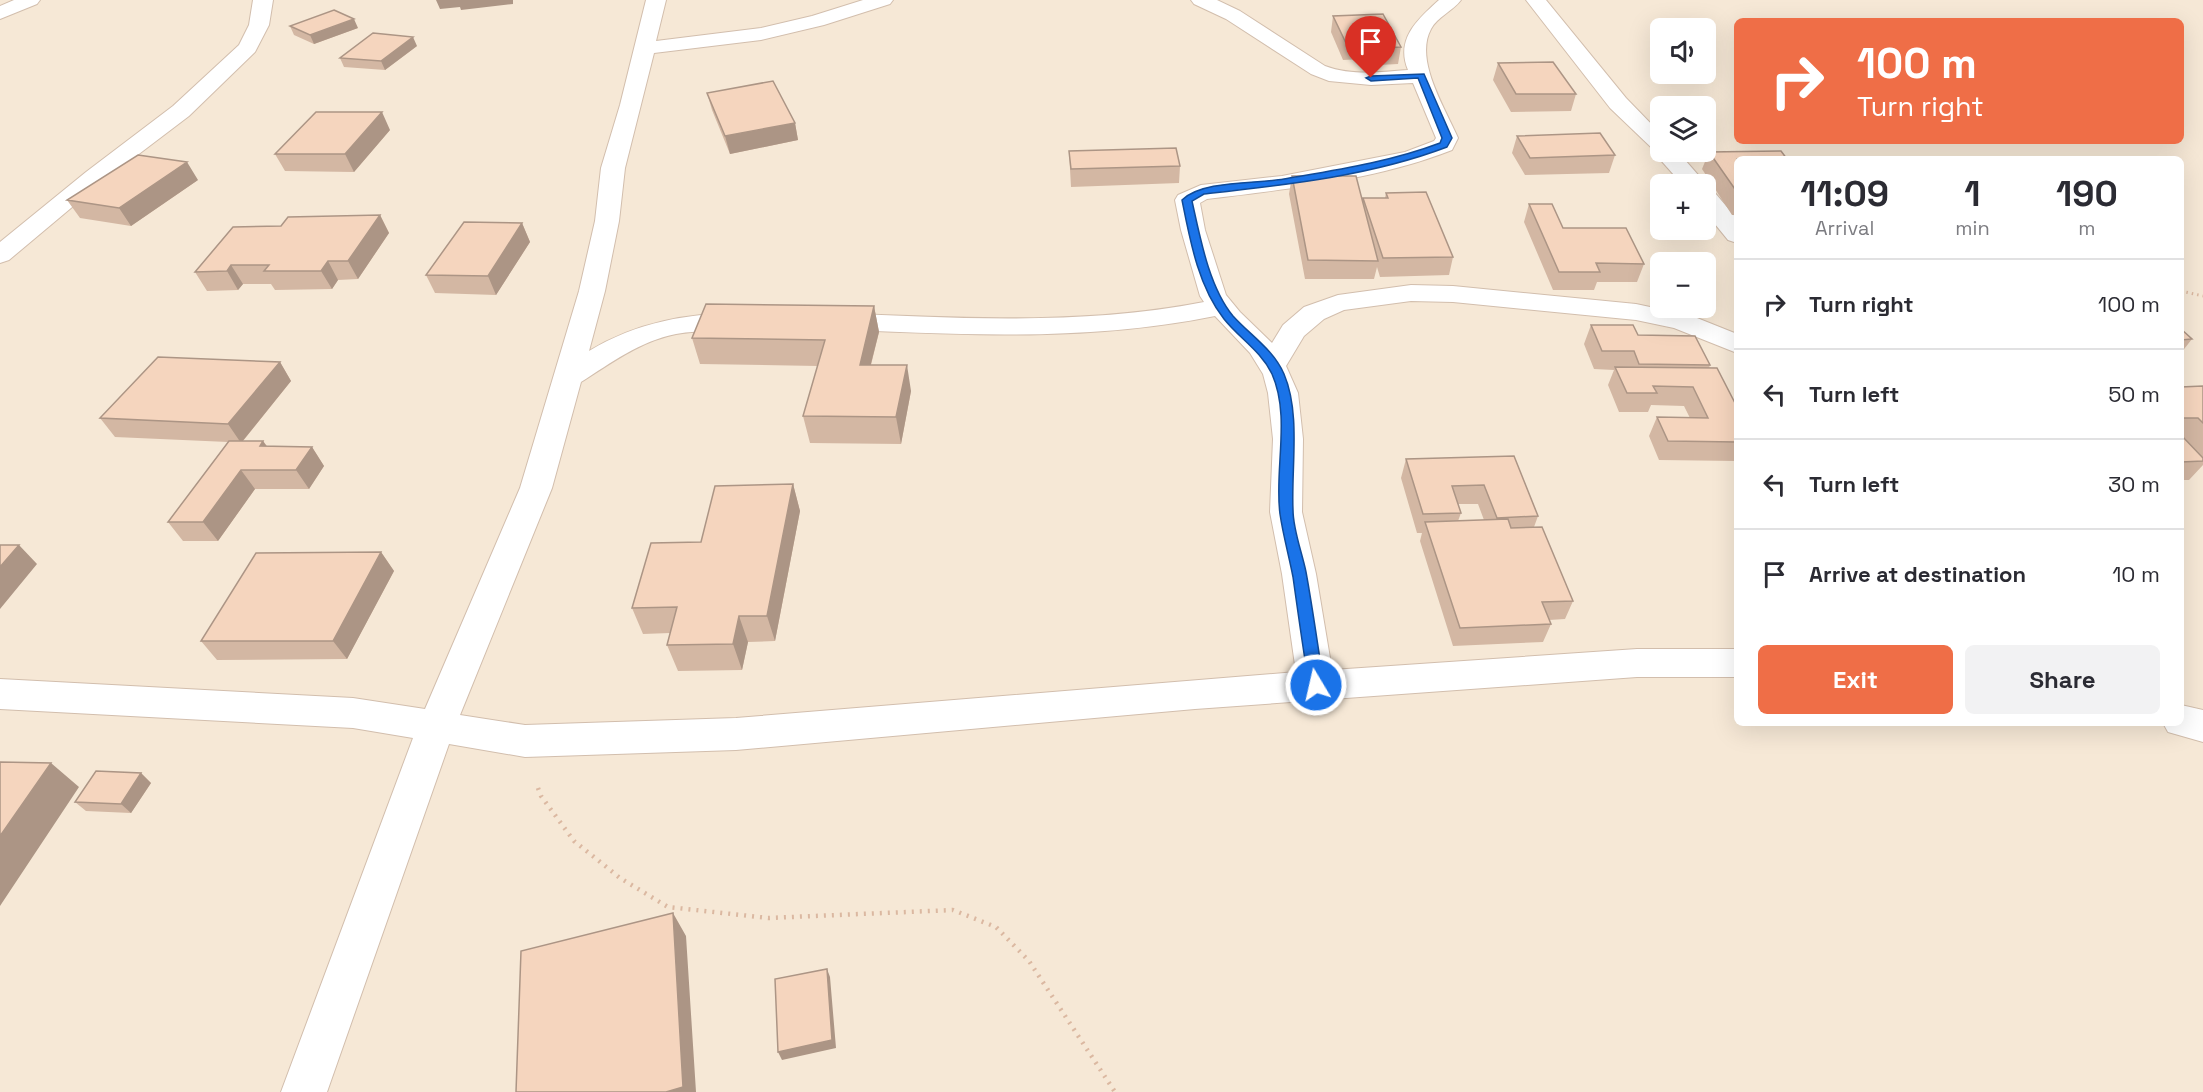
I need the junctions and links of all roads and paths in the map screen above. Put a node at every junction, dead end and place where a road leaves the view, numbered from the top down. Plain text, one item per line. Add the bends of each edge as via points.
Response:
1 (30, 0) edge
2 (263, 0) edge
3 (656, 0) edge
4 (883, 0) edge
5 (1202, 0) edge
6 (1451, 0) edge
7 (1536, 0) edge
8 (0, 13) edge
9 (646, 48) junction
10 (1421, 76) junction
11 (1650, 135) edge
12 (1675, 162) edge
13 (1685, 174) edge
14 (1716, 210) edge
15 (1734, 231) edge
16 (0, 255) edge
17 (2184, 292) edge
18 (2203, 296) edge
19 (1220, 307) junction
20 (806, 320) edge
21 (767, 321) edge
22 (1734, 343) edge
23 (1272, 366) junction
24 (569, 376) junction
25 (1734, 641) edge
26 (1719, 663) edge
27 (1316, 685) junction
28 (0, 694) edge
29 (2184, 722) edge
30 (2203, 726) edge
31 (436, 727) junction
32 (525, 741) junction
33 (304, 1092) edge
34 (1115, 1092) edge

1 - 8 street
2 - 16 street via 259,25 248,48 181,111
3 - 9 street
4 - 9 street via 761,34
5 - 10 street via 1233,15 1318,70 1336,76
6 - 10 street via 1423,24 1414,44
7 - 11 street via 1598,81
9 - 24 street via 613,168 607,221
10 - 19 street via 1447,138 1444,145 1433,151 1282,183 1201,192 1187,200 1205,270
12 - 13 street
14 - 15 street
17 - 18 path
19 - 20 street via 1180,316 1047,326
19 - 23 street via 1261,348
21 - 24 street via 715,321 655,330
22 - 23 street via 1682,322 1636,312 1411,293 1338,303 1314,313 1293,331
23 - 27 street via 1278,374 1287,412 1286,512
24 - 31 street via 536,488
25 - 26 street
26 - 27 street via 1637,663
27 - 32 street via 736,734
28 - 31 street via 353,713
29 - 30 street
31 - 32 street
31 - 33 street
32 - 34 path via 541,796 574,841 620,878 668,907 768,918 953,910 996,927 1029,960

